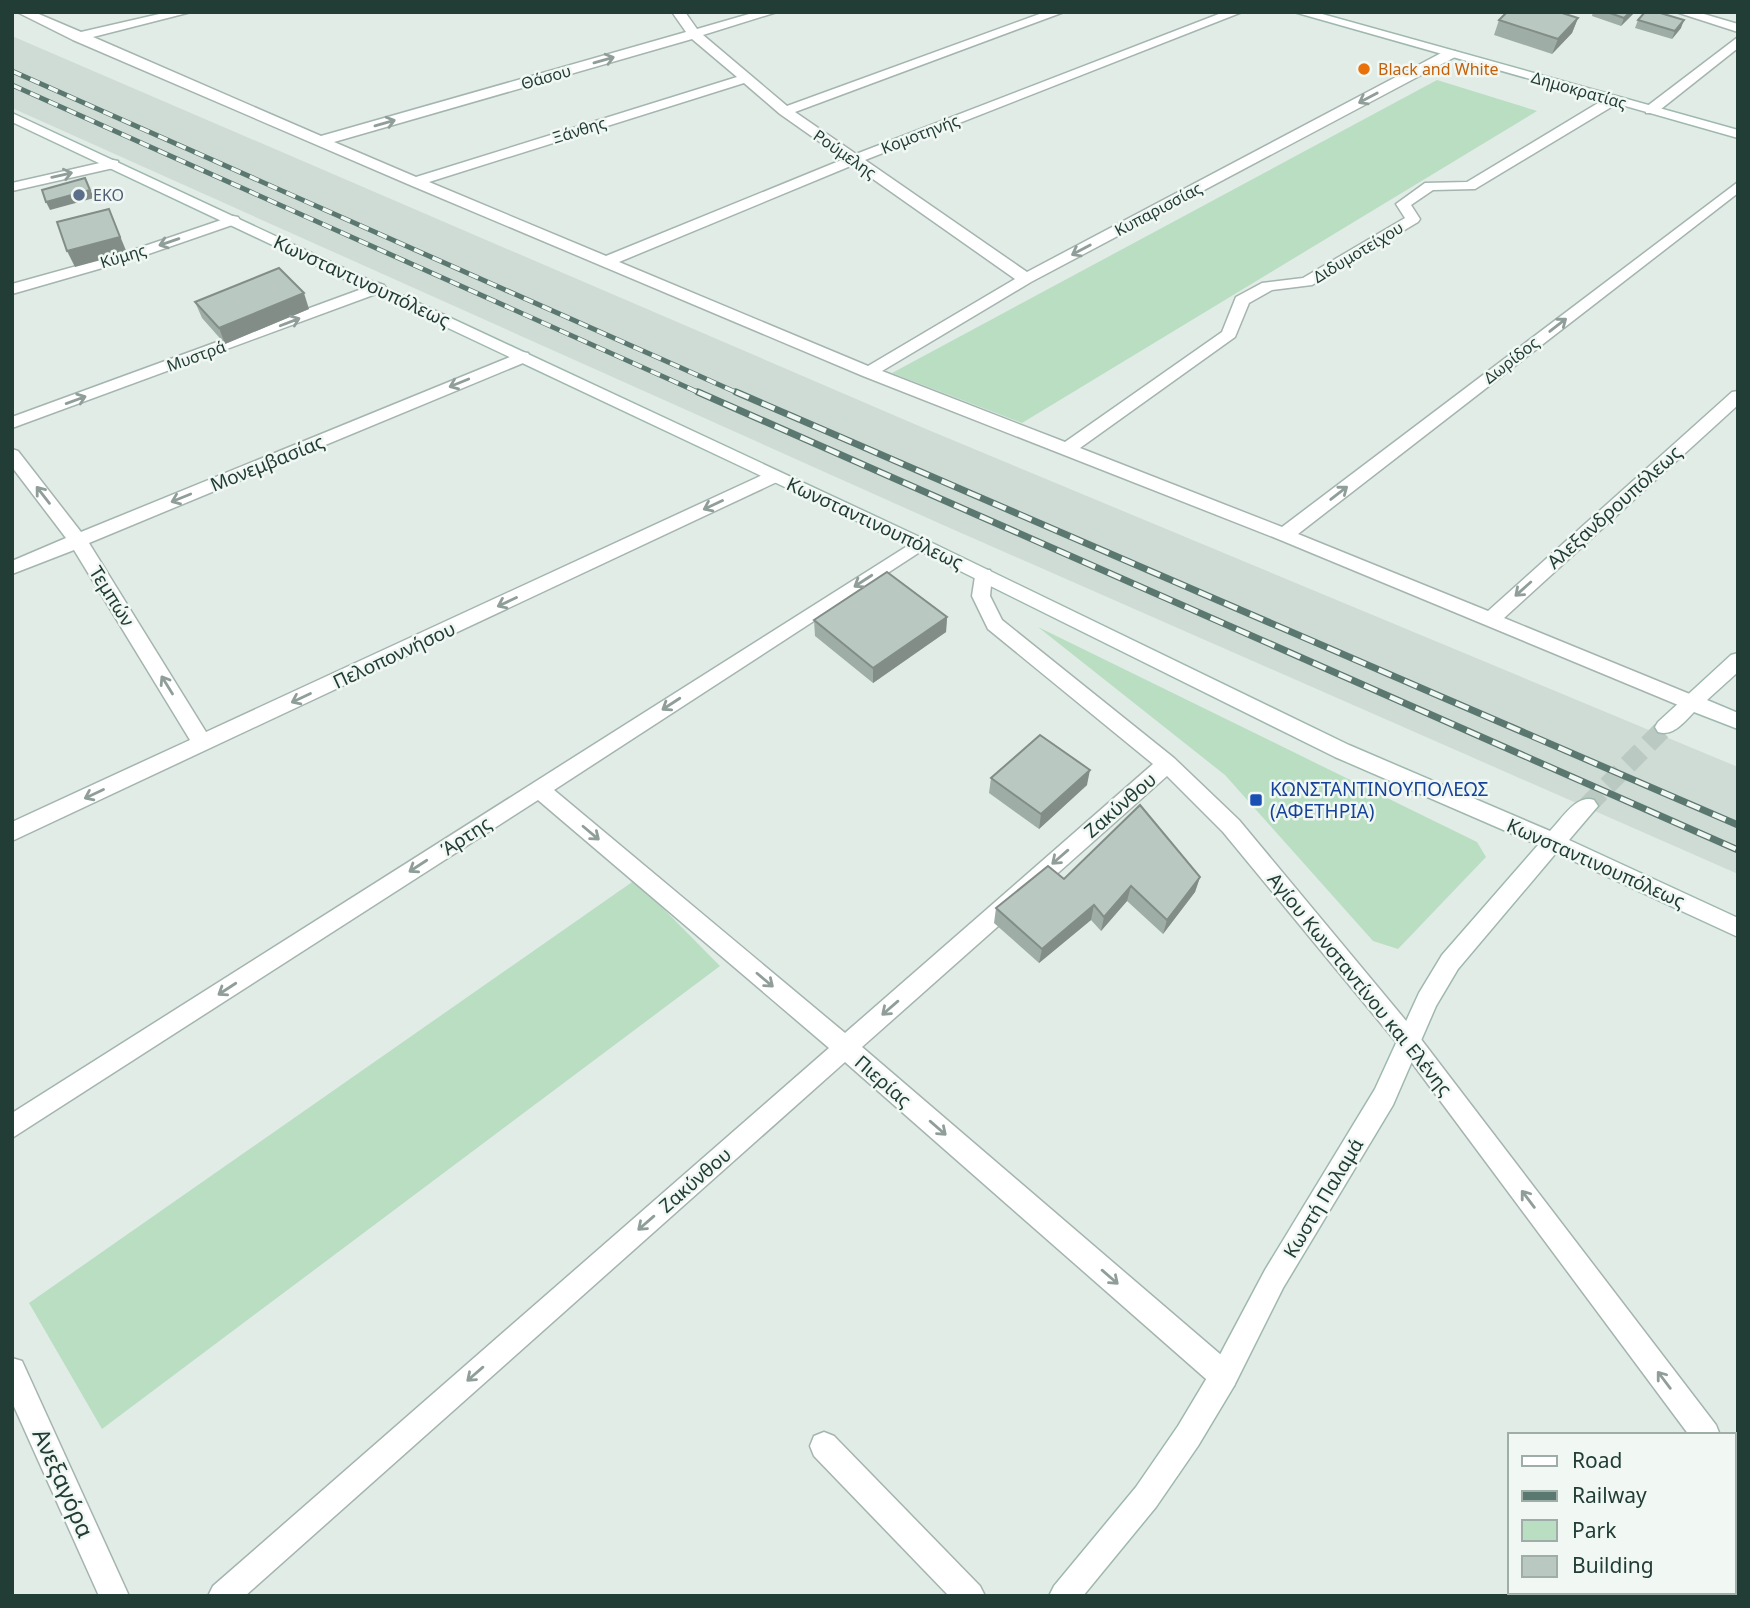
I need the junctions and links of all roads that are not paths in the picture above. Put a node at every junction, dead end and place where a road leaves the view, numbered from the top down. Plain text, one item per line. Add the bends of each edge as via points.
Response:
1 (23, 12) edge
2 (185, 12) edge
3 (678, 12) edge
4 (771, 12) edge
5 (1058, 12) edge
6 (1236, 12) edge
7 (1300, 12) edge
8 (1682, 12) edge
9 (1738, 29) edge
10 (695, 34) junction
11 (78, 37) junction
12 (1738, 41) edge
13 (1450, 54) junction
14 (744, 79) junction
15 (1613, 100) junction
16 (1651, 110) junction
17 (785, 111) junction
18 (12, 117) edge
19 (1738, 135) edge
20 (320, 141) junction
21 (853, 160) junction
22 (113, 164) junction
23 (415, 182) junction
24 (1738, 186) edge
25 (12, 187) edge
26 (233, 219) junction
27 (605, 262) junction
28 (1026, 279) junction
29 (378, 288) junction
30 (12, 289) edge
31 (522, 357) junction
32 (869, 372) junction
33 (1738, 396) edge
34 (12, 423) edge
35 (1066, 450) junction
36 (12, 455) edge
37 (775, 476) junction
38 (1284, 535) junction
39 (78, 541) junction
40 (920, 544) junction
41 (12, 568) edge
42 (983, 575) junction
43 (1491, 619) junction
44 (1738, 660) edge
45 (1690, 702) junction
46 (1738, 721) edge
47 (1665, 727) tunnel mouth
48 (202, 744) junction
49 (1167, 764) junction
50 (539, 789) junction
51 (1587, 806) tunnel mouth
52 (12, 832) edge
53 (1553, 842) junction
54 (1738, 928) edge
55 (1409, 1041) junction
56 (845, 1047) junction
57 (12, 1127) edge
58 (12, 1371) edge
59 (1224, 1376) junction
60 (1704, 1433) edge
61 (824, 1446) dead end
62 (114, 1596) edge
63 (223, 1596) edge
64 (970, 1596) edge
65 (1064, 1596) edge

1 - 11 street
2 - 11 street
3 - 10 street, Ρούμελης
4 - 10 street, Θάσου
5 - 17 street
6 - 21 street, Κομοτηνής
7 - 13 street, Δημοκρατίας
8 - 9 street
10 - 14 street, Ρούμελης
20 -> 10 street, Θάσου
11 - 20 street
12 - 16 street
13 - 15 street, Δημοκρατίας
13 -> 28 street, Κυπαρισσίας
14 - 17 street, Ρούμελης
14 - 23 street, Ξάνθης
15 - 16 street, Δημοκρατίας
15 - 35 street, Διδυμοτείχου via 1470,186 1430,186 1403,204 1413,219 1307,282 1268,286 1242,300 1229,334
16 - 19 street, Δημοκρατίας
17 - 21 street, Ρούμελης
18 - 22 street, Κωνσταντινουπόλεως
20 - 23 street
21 - 27 street, Κομοτηνής
21 - 28 street, Ρούμελης
25 -> 22 street
22 - 26 street, Κωνσταντινουπόλεως
23 - 27 street
38 -> 24 street, Δωρίδος
26 - 29 street, Κωνσταντινουπόλεως
26 -> 30 street, Κύμης via 132,255
27 - 32 street
28 - 32 street, Κυπαρισσίας
29 - 31 street, Κωνσταντινουπόλεως
34 -> 29 street, Μυστρά
31 - 37 street, Κωνσταντινουπόλεως
31 -> 39 street, Μονεμβασίας
32 - 35 street
33 -> 43 street, Αλεξανδρουπόλεως
35 - 38 street
39 -> 36 street, Τεμπών
37 - 40 street, Κωνσταντινουπόλεως
37 -> 48 street, Πελοποννήσου
38 - 43 street
39 - 41 street, Μονεμβασίας
48 -> 39 street, Τεμπών
40 - 42 street, Κωνσταντινουπόλεως
40 -> 50 street, Άρτης
42 - 49 street, Αγίου Κωνσταντίνου και Ελένης via 981,596 995,624
42 - 53 street, Κωνσταντινουπόλεως via 1342,751
43 - 45 street
44 - 45 street
45 - 46 street
45 - 47 street
48 -> 52 street, Πελοποννήσου
49 - 55 street, Αγίου Κωνσταντίνου και Ελένης via 1231,826
49 -> 56 street, Ζακύνθου
50 -> 56 street, Πιερίας
50 -> 57 street, Άρτης
51 - 53 street, Κωστή Παλαμά
53 - 54 street, Κωνσταντινουπόλεως
53 - 55 street, Κωστή Παλαμά via 1450,962
55 - 59 street, Κωστή Παλαμά via 1384,1097 1274,1279
60 -> 55 street, Αγίου Κωνσταντίνου και Ελένης
56 -> 59 street, Πιερίας
56 -> 63 street, Ζακύνθου
58 - 62 street, Ανεξαγόρα
59 - 65 street, Κωστή Παλαμά via 1146,1497
61 - 64 street

